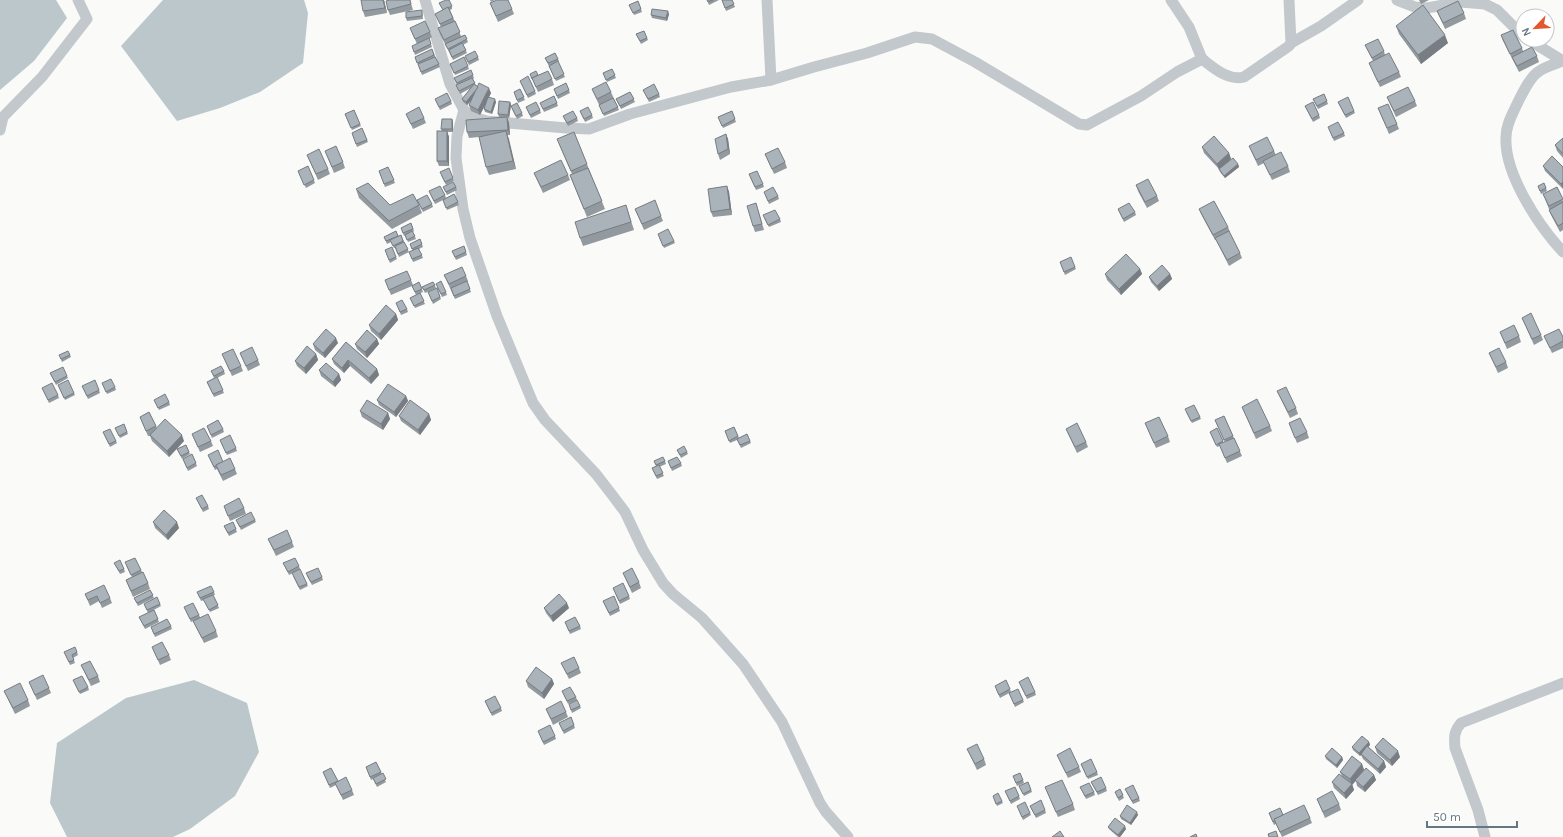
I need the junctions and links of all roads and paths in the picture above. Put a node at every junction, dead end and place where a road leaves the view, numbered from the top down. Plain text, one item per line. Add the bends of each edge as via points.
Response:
1 (78, 0) edge
2 (425, 0) edge
3 (767, 0) edge
4 (1171, 0) edge
5 (1289, 0) edge
6 (1358, 0) edge
7 (1397, 0) edge
8 (1515, 28) edge
9 (1291, 43) junction
10 (1542, 48) edge
11 (1202, 59) junction
12 (1563, 61) edge
13 (771, 80) junction
14 (464, 110) junction
15 (0, 130) edge
16 (1563, 252) edge
17 (1563, 683) edge
18 (848, 837) edge
19 (1485, 837) edge

1 - 15 street via 87,19 42,77 3,116
2 - 14 street via 450,84
3 - 13 street
4 - 11 street via 1189,27
5 - 9 street
6 - 9 street
7 - 8 street via 1426,8 1460,2 1485,4 1497,10
9 - 11 street via 1241,78 1220,73
10 - 12 street
11 - 13 street via 1087,125 1079,124 975,62 925,37 915,37
12 - 16 street via 1537,72 1522,92 1510,119 1506,136 1507,152 1524,196 1536,220
13 - 14 street via 724,89 630,114 589,129 487,121 473,117
14 - 18 street via 457,136 456,158 463,209 470,238 497,316 533,403 545,420 596,474 625,512 663,583 702,618 743,664 782,722 820,803
17 - 19 street via 1461,723 1457,728 1454,737 1455,748

